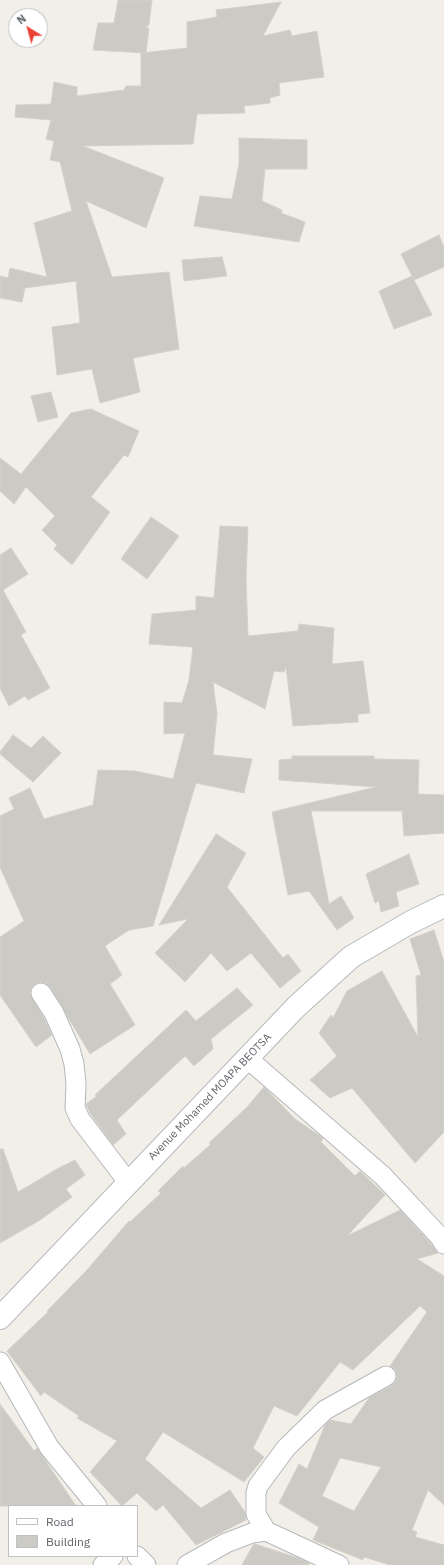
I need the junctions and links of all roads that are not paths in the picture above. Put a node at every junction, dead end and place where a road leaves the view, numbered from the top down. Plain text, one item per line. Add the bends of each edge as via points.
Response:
1 (444, 906) edge
2 (41, 993) dead end
3 (247, 1058) junction
4 (128, 1182) junction
5 (444, 1244) edge
6 (0, 1318) edge
7 (0, 1362) edge
8 (386, 1376) dead end
9 (95, 1505) edge
10 (266, 1531) junction
11 (111, 1557) edge
12 (138, 1557) edge
13 (103, 1565) edge
14 (146, 1565) edge
15 (187, 1565) edge
16 (339, 1565) edge

1 - 3 main road, Avenue Mohamed MOAPA BEOTSA via 351,957 296,1007
2 - 4 street via 54,1013 70,1048 76,1084 75,1108 80,1119
3 - 4 main road, Avenue Mohamed MOAPA BEOTSA
3 - 5 street via 383,1176
4 - 6 main road, Avenue Mohamed MOAPA BEOTSA
7 - 9 street via 49,1446
8 - 10 street via 325,1410 286,1448 258,1486 256,1493 256,1514
10 - 15 street via 252,1533 226,1543
10 - 16 street
11 - 13 street
12 - 14 street

